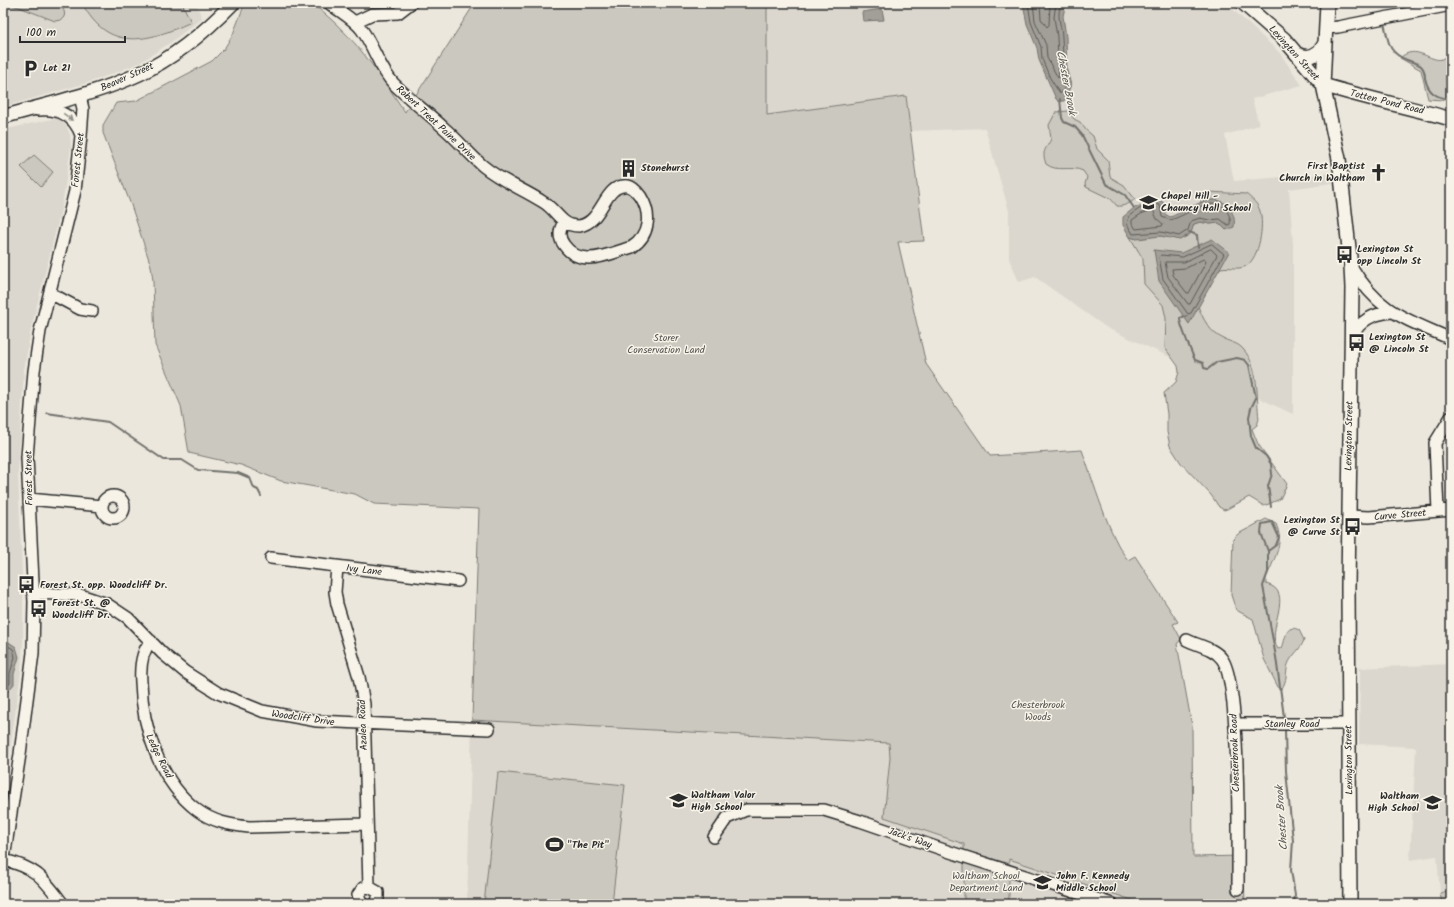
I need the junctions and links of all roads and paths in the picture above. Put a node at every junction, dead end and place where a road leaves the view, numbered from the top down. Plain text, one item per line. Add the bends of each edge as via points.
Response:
1 (233, 3) edge
2 (329, 3) edge
3 (411, 3) edge
4 (1243, 3) edge
5 (1327, 3) edge
6 (1451, 5) edge
7 (355, 22) junction
8 (1326, 28) junction
9 (1325, 43) junction
10 (1297, 54) junction
11 (1323, 85) junction
12 (80, 96) junction
13 (18, 113) junction
14 (3, 118) edge
15 (1451, 119) edge
16 (81, 136) junction
17 (564, 222) junction
18 (1351, 266) junction
19 (50, 293) junction
20 (92, 311) dead end
21 (1391, 312) junction
22 (1351, 336) junction
23 (1451, 339) edge
24 (1451, 417) edge
25 (29, 499) junction
26 (102, 506) dead end
27 (1451, 510) edge
28 (1438, 511) junction
29 (1349, 516) junction
30 (271, 558) dead end
31 (338, 566) junction
32 (458, 581) dead end
33 (33, 593) junction
34 (1188, 640) dead end
35 (151, 642) junction
36 (364, 724) junction
37 (1235, 724) junction
38 (1349, 724) junction
39 (489, 729) dead end
40 (366, 824) junction
41 (714, 838) dead end
42 (4, 862) edge
43 (369, 887) junction
44 (1238, 889) dead end
45 (63, 904) edge
46 (362, 904) edge
47 (375, 904) edge
48 (1112, 904) edge
49 (1350, 904) edge

1 - 12 main road, Beaver Street via 198,35 159,63 124,81
2 - 7 street, Robert Treat Paine Drive
3 - 7 street via 398,13 372,14
4 - 10 main road, Lexington Street via 1274,29
5 - 8 main road
6 - 8 street
7 - 17 street, Robert Treat Paine Drive via 381,68 393,83 483,166 544,202
8 - 9 main road
9 - 10 main road via 1321,51 1314,56 1305,57
9 - 11 main road
10 - 11 main road, Lexington Street
11 - 15 main road, Totten Pond Road
11 - 18 main road, Lexington Street via 1339,159
12 - 13 main road, Beaver Street
12 - 16 street, Forest Street
13 - 14 main road, Beaver Street
13 -> 16 street via 46,110 60,112 74,122
16 - 19 street, Forest Street via 72,203
17 - 17 street via 560,228 561,242 572,253 585,259 632,248 644,235 648,225 648,213 635,189 628,186 621,187 608,196 592,221 578,226
18 - 21 street via 1373,297
18 - 22 main road, Lexington Street
19 - 20 street via 83,310
19 - 25 street, Forest Street via 39,336 33,377 28,457
21 - 22 street via 1376,314 1364,320
21 - 23 street
22 - 29 main road, Lexington Street
24 - 28 street via 1435,443
25 - 26 street
25 - 33 street, Forest Street
27 - 28 street, Curve Street
28 - 29 street, Curve Street via 1369,517
29 - 38 main road, Lexington Street
30 - 31 street, Ivy Lane
31 - 32 street, Ivy Lane
31 - 36 street, Azalea Road via 335,592 359,678 364,704
33 - 35 street, Woodcliff Drive via 72,594 102,602 128,618
33 - 42 street, Forest Street via 34,636 30,681
34 - 37 street, Chesterbrook Road via 1216,652 1225,663
35 - 36 street, Woodcliff Drive via 173,663 192,676 218,693 247,706 300,719
35 - 40 street, Ledge Road via 143,654 141,671 142,711 147,730 170,780 196,810 213,820 249,827
36 - 39 street, Woodcliff Drive
36 - 40 street, Azalea Road
37 - 38 street, Stanley Road
37 - 44 street, Chesterbrook Road
38 - 49 main road, Lexington Street
40 - 43 street, Azalea Road
41 - 48 street, Jack's Way via 728,818 746,810 824,810
42 - 45 street via 24,865 43,878
43 - 46 street via 363,888 358,895
43 - 47 street, Azalea Road via 378,892

